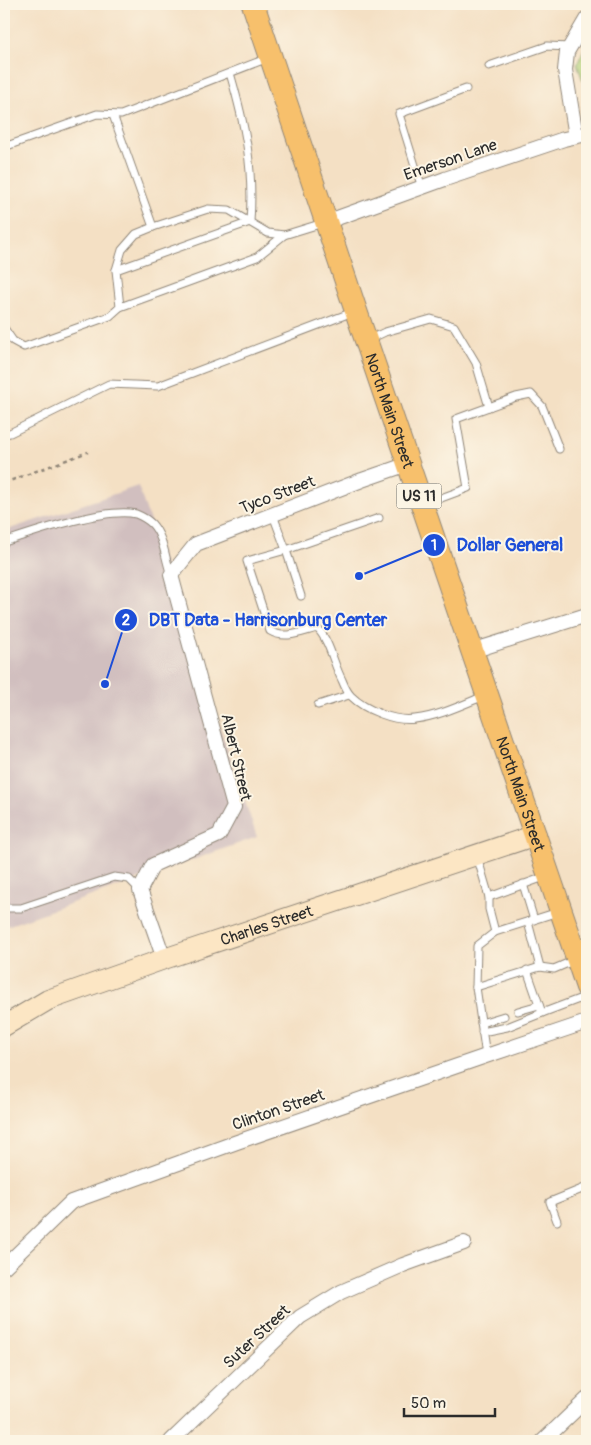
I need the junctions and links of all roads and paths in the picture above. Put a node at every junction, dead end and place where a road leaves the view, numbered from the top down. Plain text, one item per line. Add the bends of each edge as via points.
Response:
1 (253, 4) edge
2 (587, 18) edge
3 (570, 47) junction
4 (271, 57) junction
5 (489, 66) dead end
6 (230, 73) junction
7 (466, 89) dead end
8 (113, 115) junction
9 (582, 135) edge
10 (4, 147) edge
11 (422, 188) junction
12 (250, 222) junction
13 (326, 222) junction
14 (153, 227) junction
15 (284, 235) junction
16 (116, 270) junction
17 (120, 307) junction
18 (356, 311) junction
19 (4, 328) edge
20 (366, 341) junction
21 (489, 407) junction
22 (4, 434) edge
23 (559, 449) dead end
24 (88, 452) dead end
25 (408, 464) junction
26 (4, 483) edge
27 (422, 505) junction
28 (273, 515) junction
29 (379, 518) dead end
30 (4, 542) edge
31 (286, 550) junction
32 (171, 575) junction
33 (301, 596) dead end
34 (587, 615) edge
35 (472, 651) junction
36 (349, 695) junction
37 (487, 695) junction
38 (318, 705) dead end
39 (536, 835) junction
40 (476, 855) junction
41 (549, 875) junction
42 (523, 884) junction
43 (140, 890) junction
44 (504, 892) junction
45 (489, 897) junction
46 (506, 901) dead end
47 (4, 908) edge
48 (562, 911) junction
49 (531, 921) junction
50 (495, 932) junction
51 (164, 959) junction
52 (577, 959) junction
53 (540, 967) junction
54 (527, 970) junction
55 (587, 986) edge
56 (476, 987) junction
57 (587, 996) edge
58 (539, 1005) junction
59 (518, 1011) dead end
60 (542, 1013) junction
61 (504, 1016) dead end
62 (587, 1022) edge
63 (481, 1023) junction
64 (4, 1026) edge
65 (482, 1032) junction
66 (486, 1056) junction
67 (587, 1187) edge
68 (557, 1221) dead end
69 (464, 1243) dead end
70 (4, 1267) edge
71 (587, 1399) edge
72 (171, 1441) edge
73 (543, 1441) edge

1 - 4 main road, North Main Street / US 11
2 - 3 street
3 - 5 lane via 547,46
3 - 9 street via 565,70
4 - 6 lane
4 - 13 main road, North Main Street / US 11
6 - 8 lane via 121,115
6 - 12 lane via 249,151
7 - 11 lane via 399,114
8 - 10 lane via 97,114
8 - 14 lane
9 - 11 street, Emerson Lane
11 - 13 street, Emerson Lane
12 - 14 lane via 229,210 208,208
12 - 15 lane via 268,233
12 - 16 lane
13 - 15 lane
13 - 18 main road, North Main Street / US 11
14 - 16 lane via 136,234 122,250
15 - 17 lane via 257,257
16 - 17 lane
17 - 19 lane via 110,316 24,347 13,341
18 - 20 main road, North Main Street / US 11
18 - 22 lane via 158,386 109,384
20 - 21 lane via 431,319 454,326 476,363
20 - 25 main road, North Main Street / US 11
21 - 23 lane via 531,394 542,406
21 - 27 lane via 456,419 468,488
24 - 26 path
25 - 27 main road, North Main Street / US 11
25 - 28 street, Tyco Street
27 - 35 main road, North Main Street / US 11
28 - 31 lane
28 - 32 street, Tyco Street via 196,544
29 - 31 lane
30 - 32 lane via 92,517 134,514 153,525 160,537
31 - 33 lane
31 - 36 lane via 247,561 270,631 286,636 317,628 323,634
32 - 43 street, Albert Street via 234,807 219,835 153,865
34 - 35 street
35 - 37 main road, North Main Street / US 11
36 - 37 lane via 384,716 413,720 445,712
36 - 38 lane
37 - 39 main road, North Main Street / US 11
39 - 40 street, Charles Street
39 - 41 main road, North Main Street / US 11
40 - 45 lane
40 - 51 street, Charles Street
41 - 42 lane
41 - 48 main road, North Main Street / US 11
42 - 44 lane
42 - 49 lane
43 - 47 lane via 129,879 114,877 23,907
43 - 51 street
44 - 45 lane
44 - 46 lane
45 - 50 lane
48 - 49 lane
48 - 52 main road, North Main Street / US 11
49 - 50 lane
49 - 53 lane
50 - 56 lane via 477,946
51 - 64 street, Charles Street via 48,1000
52 - 53 lane via 554,969
52 - 55 main road, North Main Street / US 11
53 - 54 lane
54 - 56 lane
54 - 58 lane
56 - 63 lane
57 - 60 lane
58 - 59 lane
58 - 60 lane
60 - 65 lane via 507,1027
61 - 63 lane
62 - 66 street, Clinton Street
63 - 65 lane
65 - 66 lane
66 - 70 street, Clinton Street via 70,1202
67 - 68 lane via 550,1202
69 - 72 street, Suter Street via 341,1292 300,1317
71 - 73 street

